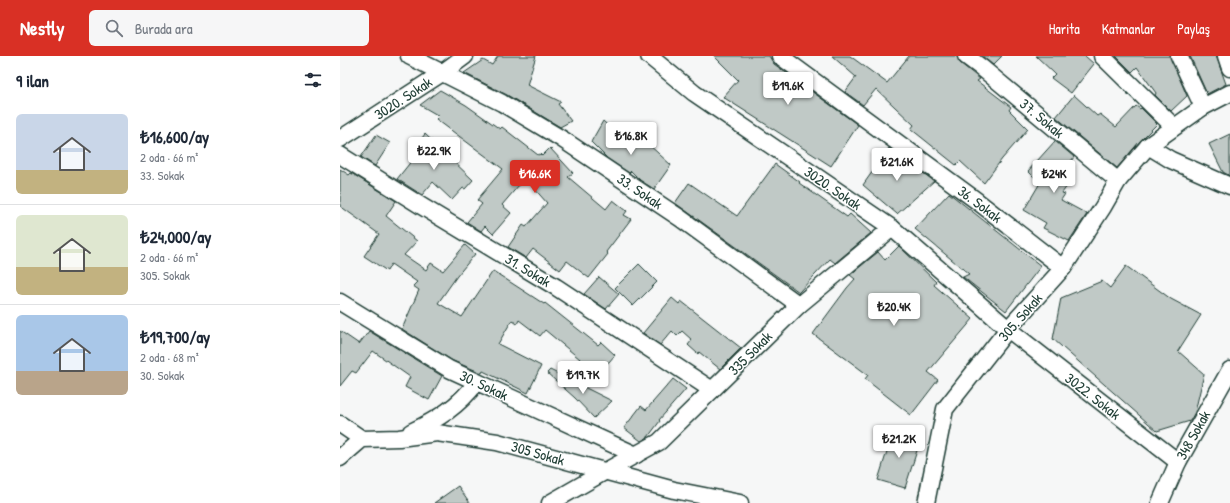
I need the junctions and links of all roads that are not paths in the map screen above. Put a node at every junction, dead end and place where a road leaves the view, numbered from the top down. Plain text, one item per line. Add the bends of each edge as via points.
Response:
1 (409, 56) edge
2 (465, 56) edge
3 (649, 56) edge
4 (780, 56) edge
5 (966, 56) edge
6 (1102, 56) edge
7 (1178, 56) edge
8 (1226, 56) edge
9 (1230, 68) edge
10 (442, 73) junction
11 (1230, 93) edge
12 (1203, 107) junction
13 (1174, 127) junction
14 (340, 139) edge
15 (1148, 146) junction
16 (340, 155) edge
17 (1118, 181) junction
18 (1230, 186) edge
19 (892, 228) junction
20 (1063, 268) junction
21 (340, 302) edge
22 (799, 305) junction
23 (1008, 329) junction
24 (1230, 370) edge
25 (477, 382) junction
26 (712, 390) junction
27 (340, 424) edge
28 (399, 438) junction
29 (362, 439) junction
30 (636, 455) junction
31 (340, 458) edge
32 (1178, 462) junction
33 (604, 472) junction
34 (718, 501) edge
35 (550, 503) edge
36 (740, 503) edge
37 (926, 503) edge
38 (1160, 503) edge

1 - 10 street, 33. Sokak
2 - 10 street, 3020. Sokak
3 - 19 street, 3020. Sokak via 694,93
4 - 20 street, 36. Sokak via 977,201
5 - 17 street, 37. Sokak
6 - 13 street
7 - 12 street
8 - 9 street
10 - 14 street, 3020. Sokak
10 - 22 street, 33. Sokak via 502,103 562,139 680,218
11 - 12 street, 305. Sokak
12 - 13 street, 305. Sokak
13 - 15 street, 305. Sokak
15 - 17 street, 305. Sokak
15 - 18 street via 1171,160
16 - 26 street, 31. Sokak via 556,287
17 - 20 street, 305. Sokak
19 - 22 street, 335 Sokak
19 - 23 street, 3020. Sokak
20 - 23 street, 305. Sokak
21 - 25 street, 30. Sokak via 449,369
22 - 26 street, 335 Sokak
23 - 32 street, 3022. Sokak
23 - 37 street, 305. Sokak via 945,409
24 - 32 street, 348 Sokak
25 - 28 street via 466,396 437,419
25 - 30 street, 30. Sokak
26 - 30 street, 335 Sokak via 659,442
27 - 29 street
28 - 29 street, 305 Sokak
28 - 33 street, 305 Sokak via 437,433 497,442
29 - 31 street
30 - 33 street, 335 Sokak
32 - 38 street, 348 Sokak
33 - 34 street, 305 Sokak
33 - 35 street, 335 Sokak
34 - 36 street, 305 Sokak

